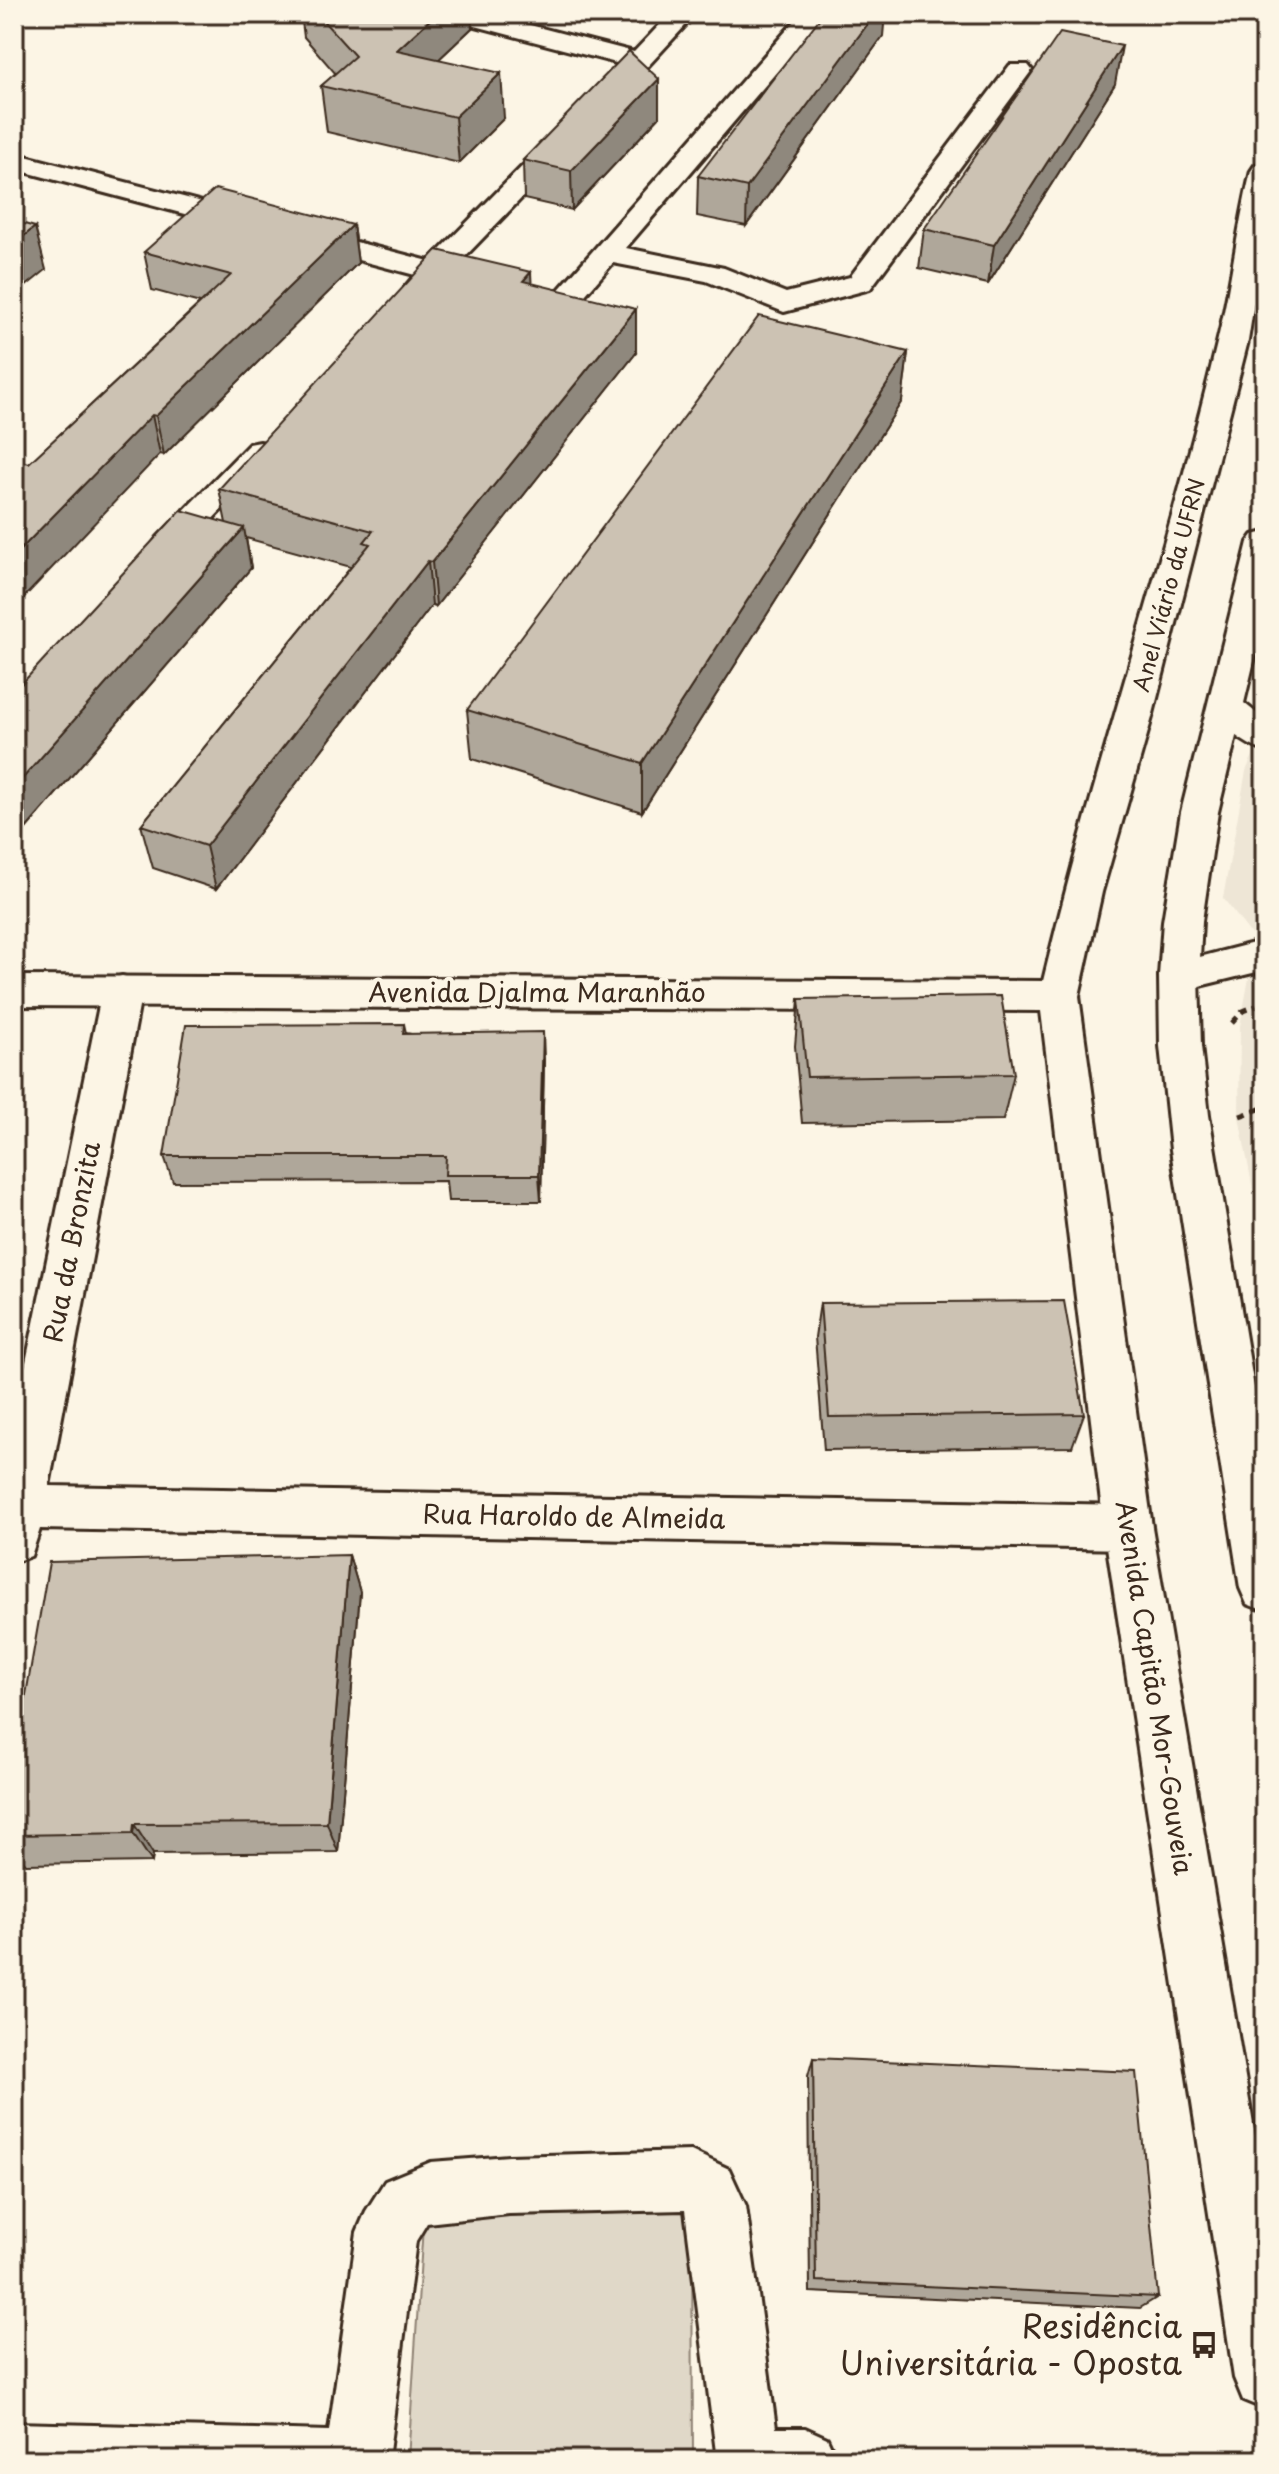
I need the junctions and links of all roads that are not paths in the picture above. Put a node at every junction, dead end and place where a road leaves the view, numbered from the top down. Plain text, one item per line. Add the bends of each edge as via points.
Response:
1 (458, 14) edge
2 (684, 14) edge
3 (814, 14) edge
4 (639, 61) junction
5 (1019, 70) dead end
6 (618, 83) edge
7 (586, 116) edge
8 (14, 161) edge
9 (1265, 171) edge
10 (607, 253) junction
11 (436, 271) junction
12 (403, 305) edge
13 (281, 430) edge
14 (1265, 542) edge
15 (170, 544) edge
16 (1226, 707) junction
17 (1265, 739) edge
18 (1265, 955) edge
19 (1179, 976) junction
20 (14, 991) edge
21 (122, 991) junction
22 (1059, 996) junction
23 (17, 1524) edge
24 (1128, 1527) junction
25 (1265, 1588) edge
26 (1265, 2378) edge
27 (14, 2455) edge
28 (323, 2460) edge
29 (356, 2460) edge
30 (749, 2460) edge
31 (805, 2460) edge

1 - 4 main road
2 - 4 main road
3 - 10 main road
4 - 6 main road
5 - 10 main road via 860,283 784,303 714,274
7 - 11 main road
8 - 11 main road
9 - 22 main road, Anel Viário da UFRN via 1233,341
10 - 11 main road via 561,305
11 - 12 main road
13 - 15 main road
14 - 16 main road
16 - 17 main road
16 - 19 main road via 1186,887
18 - 19 main road
19 - 25 main road via 1195,1164
20 - 21 main road, Avenida Djalma Maranhão
21 - 22 main road, Avenida Djalma Maranhão
21 - 23 main road, Rua da Bronzita
22 - 24 main road, Avenida Capitão Mor-Gouveia
23 - 24 main road, Rua Haroldo de Almeida
24 - 26 main road, Avenida Capitão Mor-Gouveia
27 - 28 main road
29 - 30 main road via 387,2232 406,2202 431,2191 691,2180 708,2190 716,2206
30 - 31 main road

